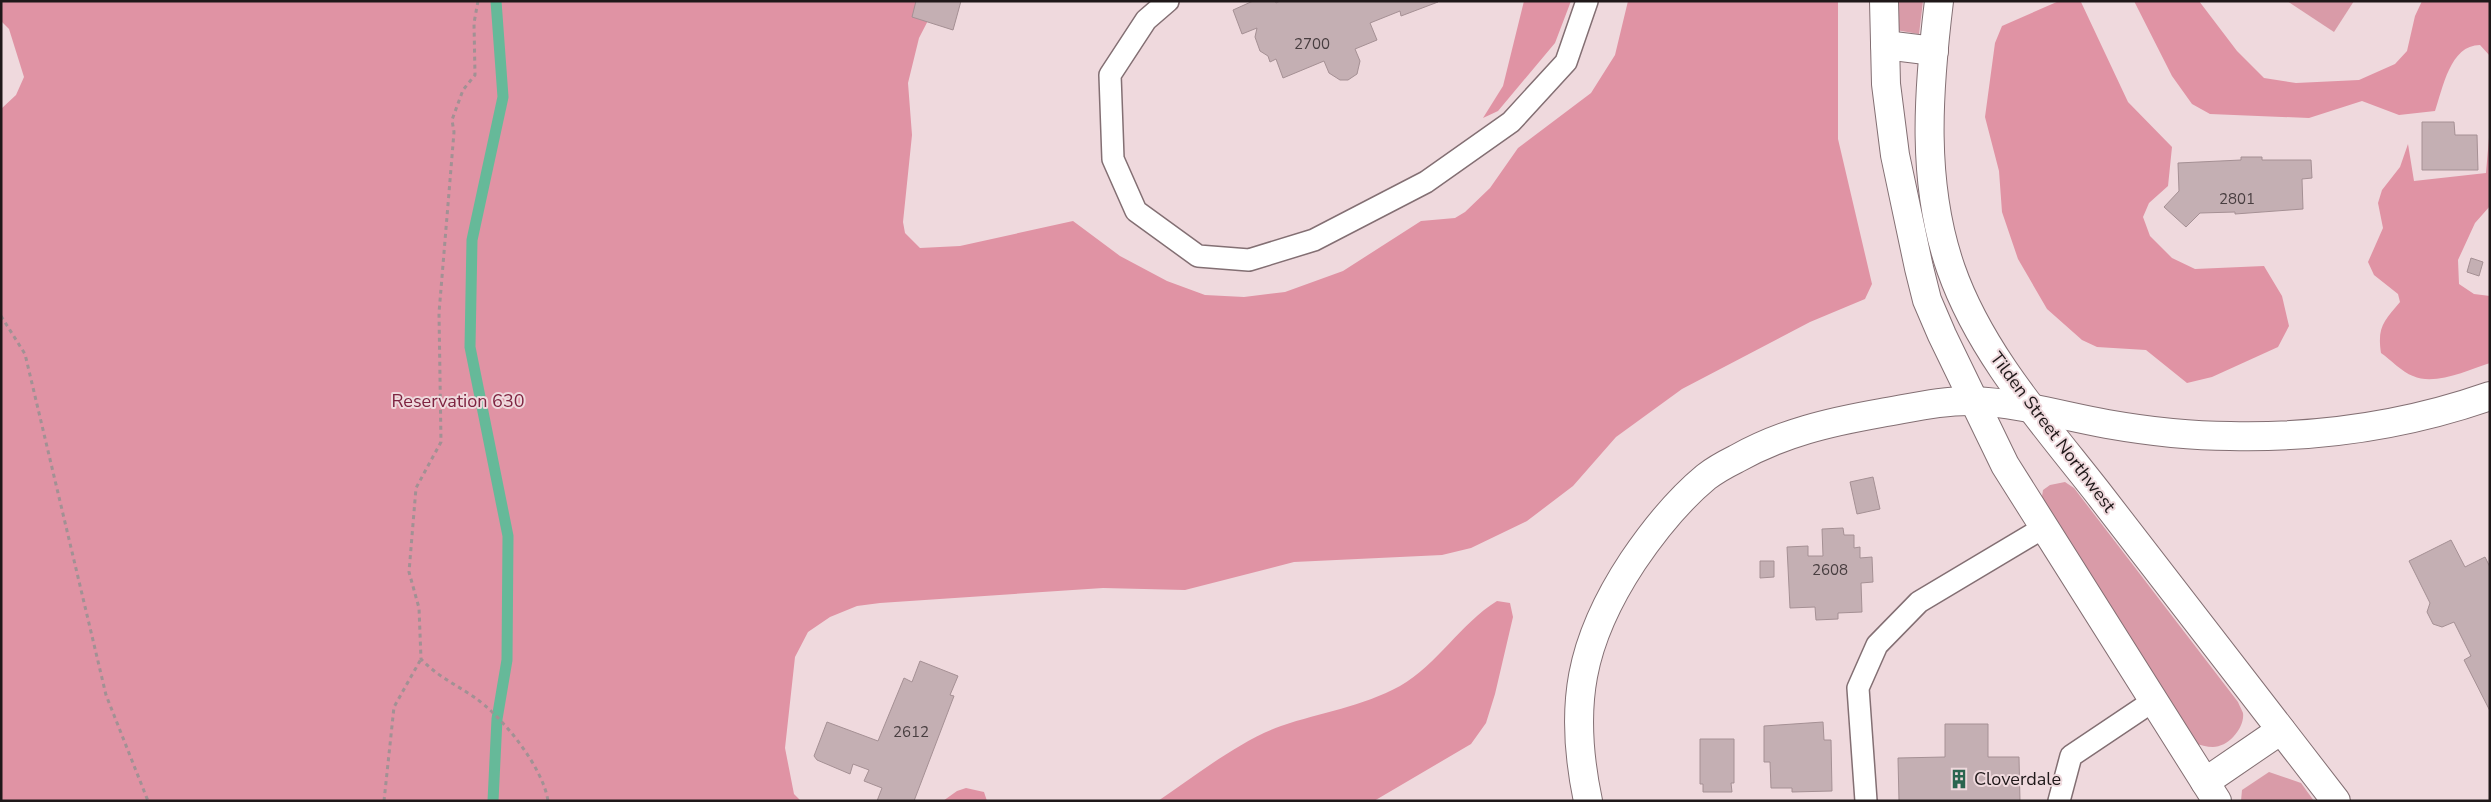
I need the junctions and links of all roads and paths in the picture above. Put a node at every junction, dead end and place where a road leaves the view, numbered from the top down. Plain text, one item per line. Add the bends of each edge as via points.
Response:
1 (478, 1) edge
2 (1168, 1) edge
3 (1588, 1) edge
4 (1884, 1) edge
5 (1939, 1) edge
6 (1885, 45) junction
7 (1934, 51) junction
8 (1, 316) edge
9 (2490, 396) edge
10 (1973, 401) junction
11 (2033, 408) junction
12 (2043, 528) junction
13 (421, 659) junction
14 (2154, 700) junction
15 (2281, 730) junction
16 (2211, 792) edge
17 (148, 801) edge
18 (384, 801) edge
19 (548, 801) edge
20 (1588, 801) edge
21 (1866, 801) edge
22 (2059, 801) edge
23 (2336, 801) edge

1 - 13 path via 474,23 475,74 463,90 452,120 439,312 440,442 416,488 409,572 419,608
2 - 3 lane via 1146,20 1110,75 1113,159 1136,212 1198,256 1249,260 1314,240 1426,182 1511,122 1566,62
4 - 6 street
5 - 7 street, Tilden Street Northwest
6 - 7 street
6 - 10 street via 1894,155 1918,268 1935,317
7 - 11 street, Tilden Street Northwest via 1928,138 1942,241 1958,288 1980,334
8 - 17 path via 25,354 106,695
9 - 11 street via 2394,422 2274,436 2155,431
10 - 11 street
10 - 12 street via 2005,465
10 - 20 street via 1912,407 1816,425 1777,439 1707,475 1665,518 1622,577 1598,623 1583,673 1579,717 1581,763
11 - 15 street, Tilden Street Northwest
12 - 14 street
12 - 21 lane via 1919,602 1877,645 1858,688
13 - 18 path via 394,707
13 - 19 path via 436,674 475,698 497,719 528,756 546,789
14 - 16 street
14 - 22 lane via 2070,756
15 - 16 street
15 - 23 street, Tilden Street Northwest

